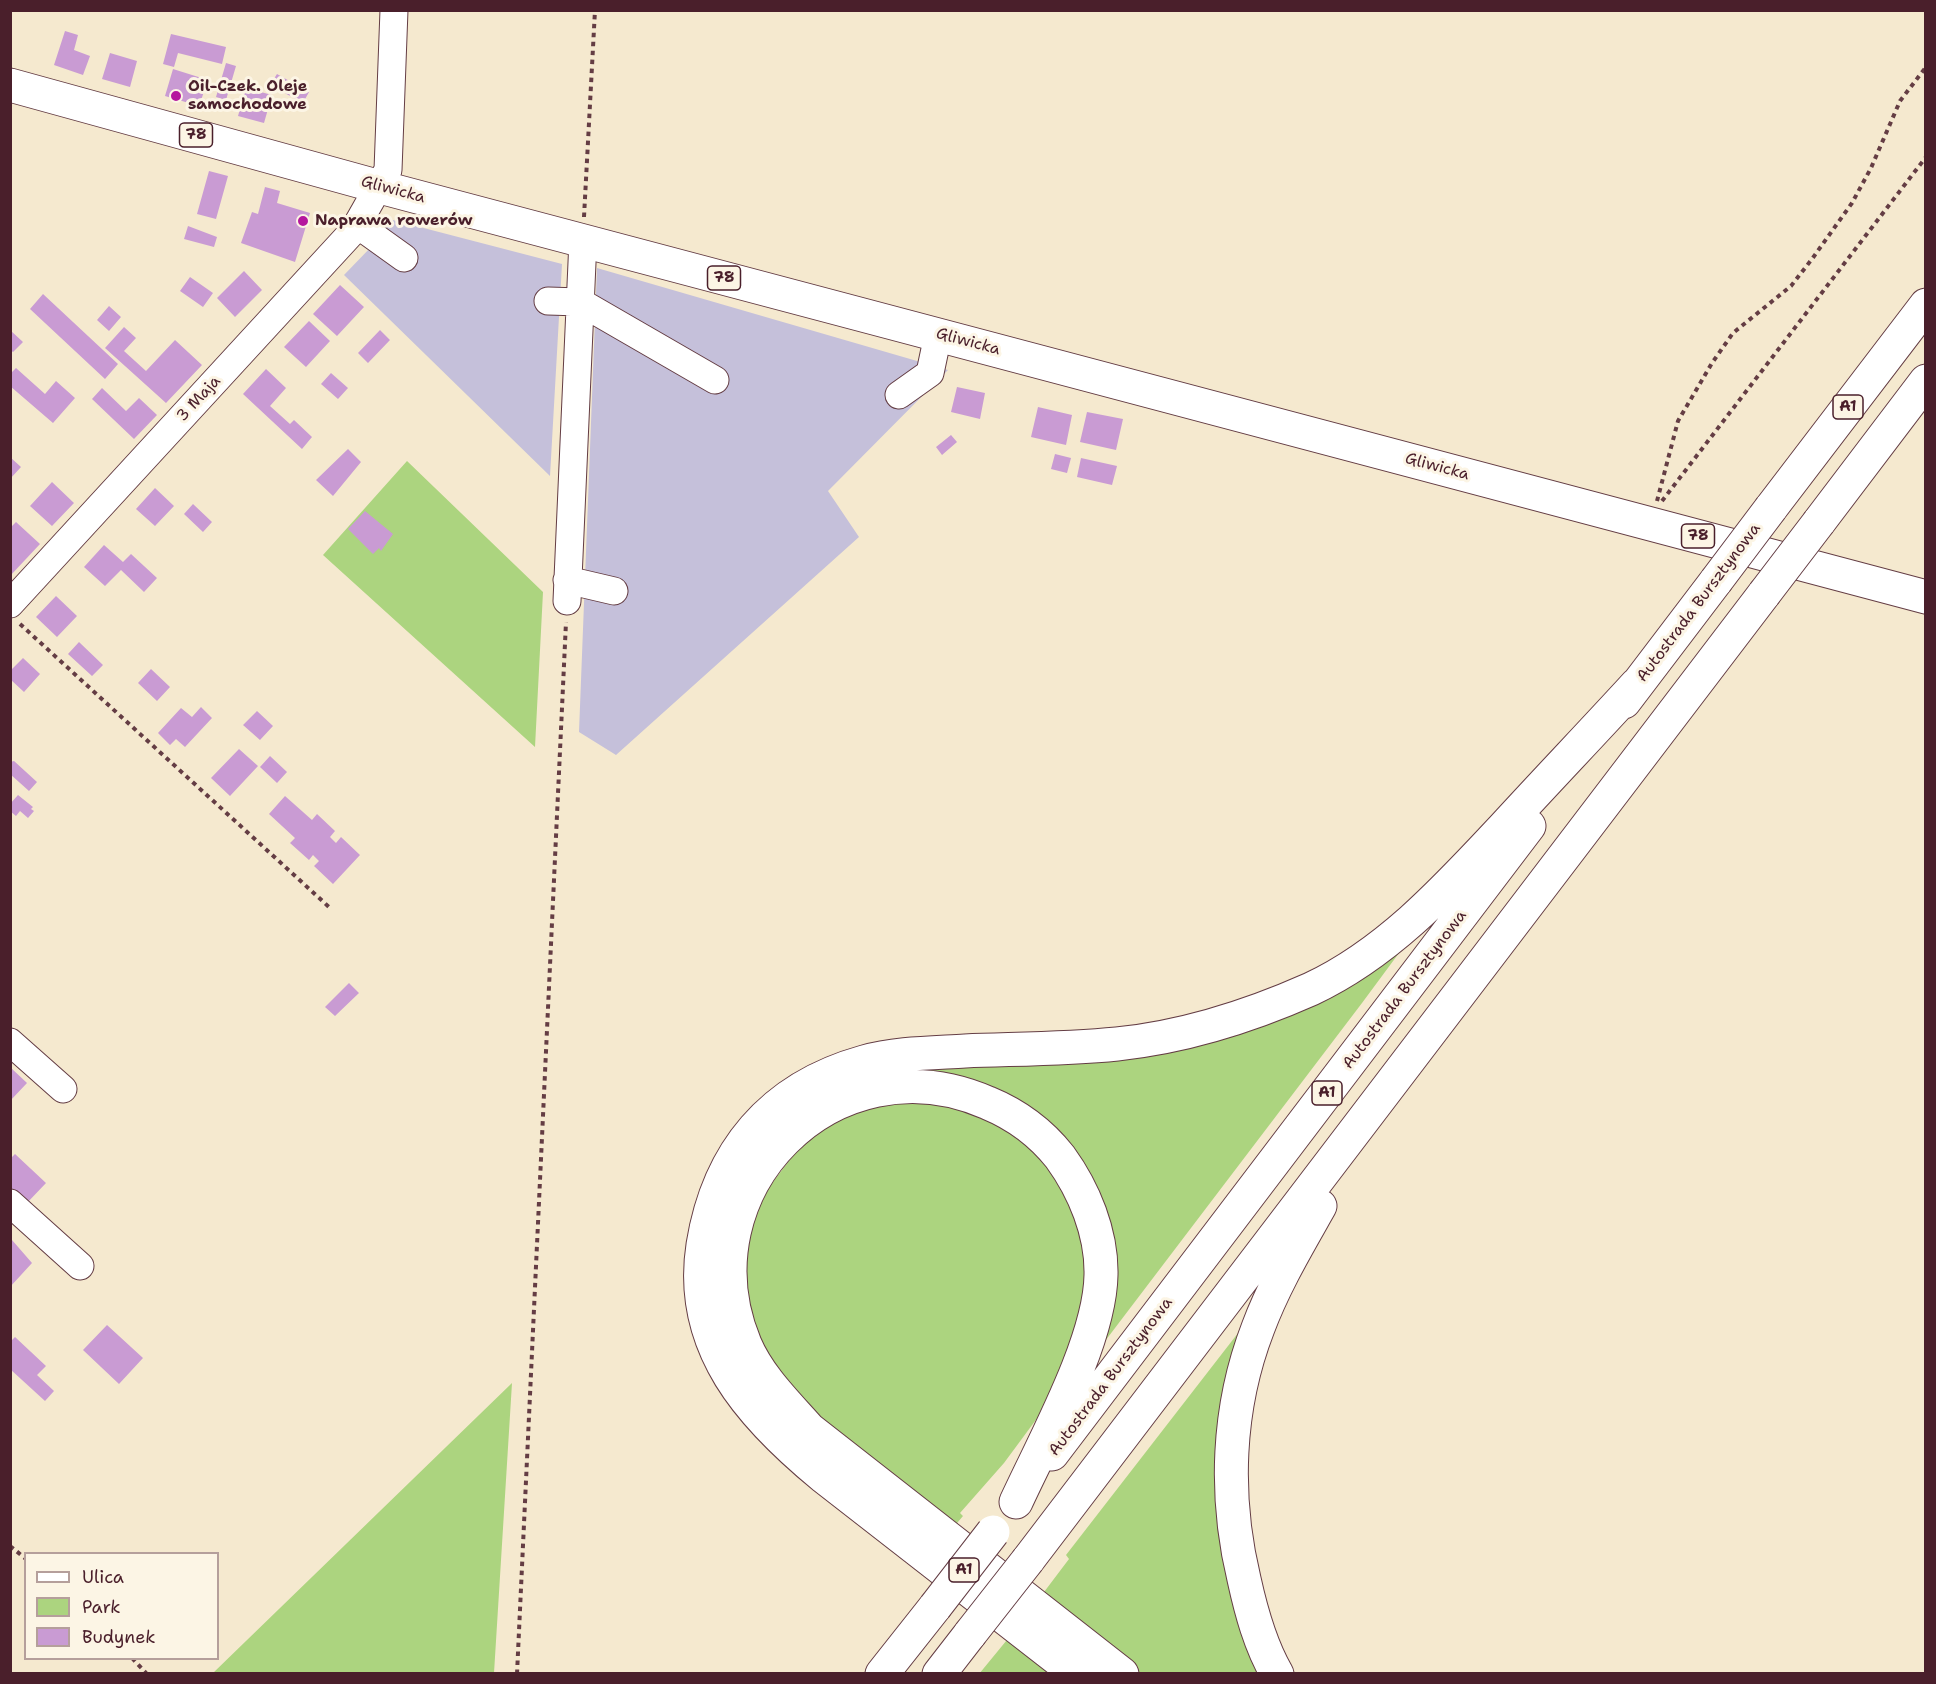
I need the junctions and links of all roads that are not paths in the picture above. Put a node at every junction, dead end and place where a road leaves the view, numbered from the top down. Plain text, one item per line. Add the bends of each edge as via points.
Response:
1 (394, 10) edge
2 (10, 85) edge
3 (380, 187) junction
4 (358, 225) junction
5 (583, 240) junction
6 (404, 258) dead end
7 (548, 301) dead end
8 (580, 302) junction
9 (1926, 305) edge
10 (938, 334) junction
11 (716, 380) dead end
12 (1926, 381) edge
13 (899, 395) dead end
14 (614, 591) dead end
15 (1926, 597) edge
16 (15, 614) edge
17 (1637, 684) junction
18 (10, 1042) edge
19 (63, 1089) dead end
20 (1385, 1093) junction
21 (10, 1203) edge
22 (80, 1266) dead end
23 (1016, 1502) junction
24 (882, 1674) edge
25 (939, 1674) edge
26 (1077, 1674) edge
27 (1122, 1674) edge
28 (1277, 1674) edge

1 - 3 street, 3 Maja via 388,170
2 - 3 main road, Gliwicka / 78
3 - 4 street, 3 Maja
3 - 5 main road, Gliwicka / 78
4 - 6 street
4 - 16 street, 3 Maja
5 - 8 street
5 - 10 main road, Gliwicka / 78
7 - 8 street
8 - 11 street
8 - 14 street via 567,590
9 - 17 main road, Autostrada Bursztynowa / A1, bridge
10 - 13 street via 930,373
10 - 15 main road, Gliwicka / 78
12 - 20 main road, bridge
17 - 23 main road, Autostrada Bursztynowa / A1
17 - 26 main road via 1444,891 1407,925 1316,987 1252,1015 1184,1034 1116,1044 914,1053 866,1061 821,1077 782,1101 750,1132 722,1173 708,1214 700,1265 704,1313 719,1359 745,1402 792,1451
18 - 19 street
20 - 25 main road, bridge
20 - 28 main road via 1293,1253 1258,1328 1239,1397 1229,1473 1234,1539 1251,1611
21 - 22 street
23 - 24 main road, Autostrada Bursztynowa / A1, bridge
23 - 27 main road via 1093,1328 1101,1275 1095,1228 1076,1179 1046,1139 1008,1111 964,1092 915,1085 871,1090 834,1103 800,1126 773,1152 750,1188 735,1227 730,1264 734,1305 745,1345 769,1384 809,1429

